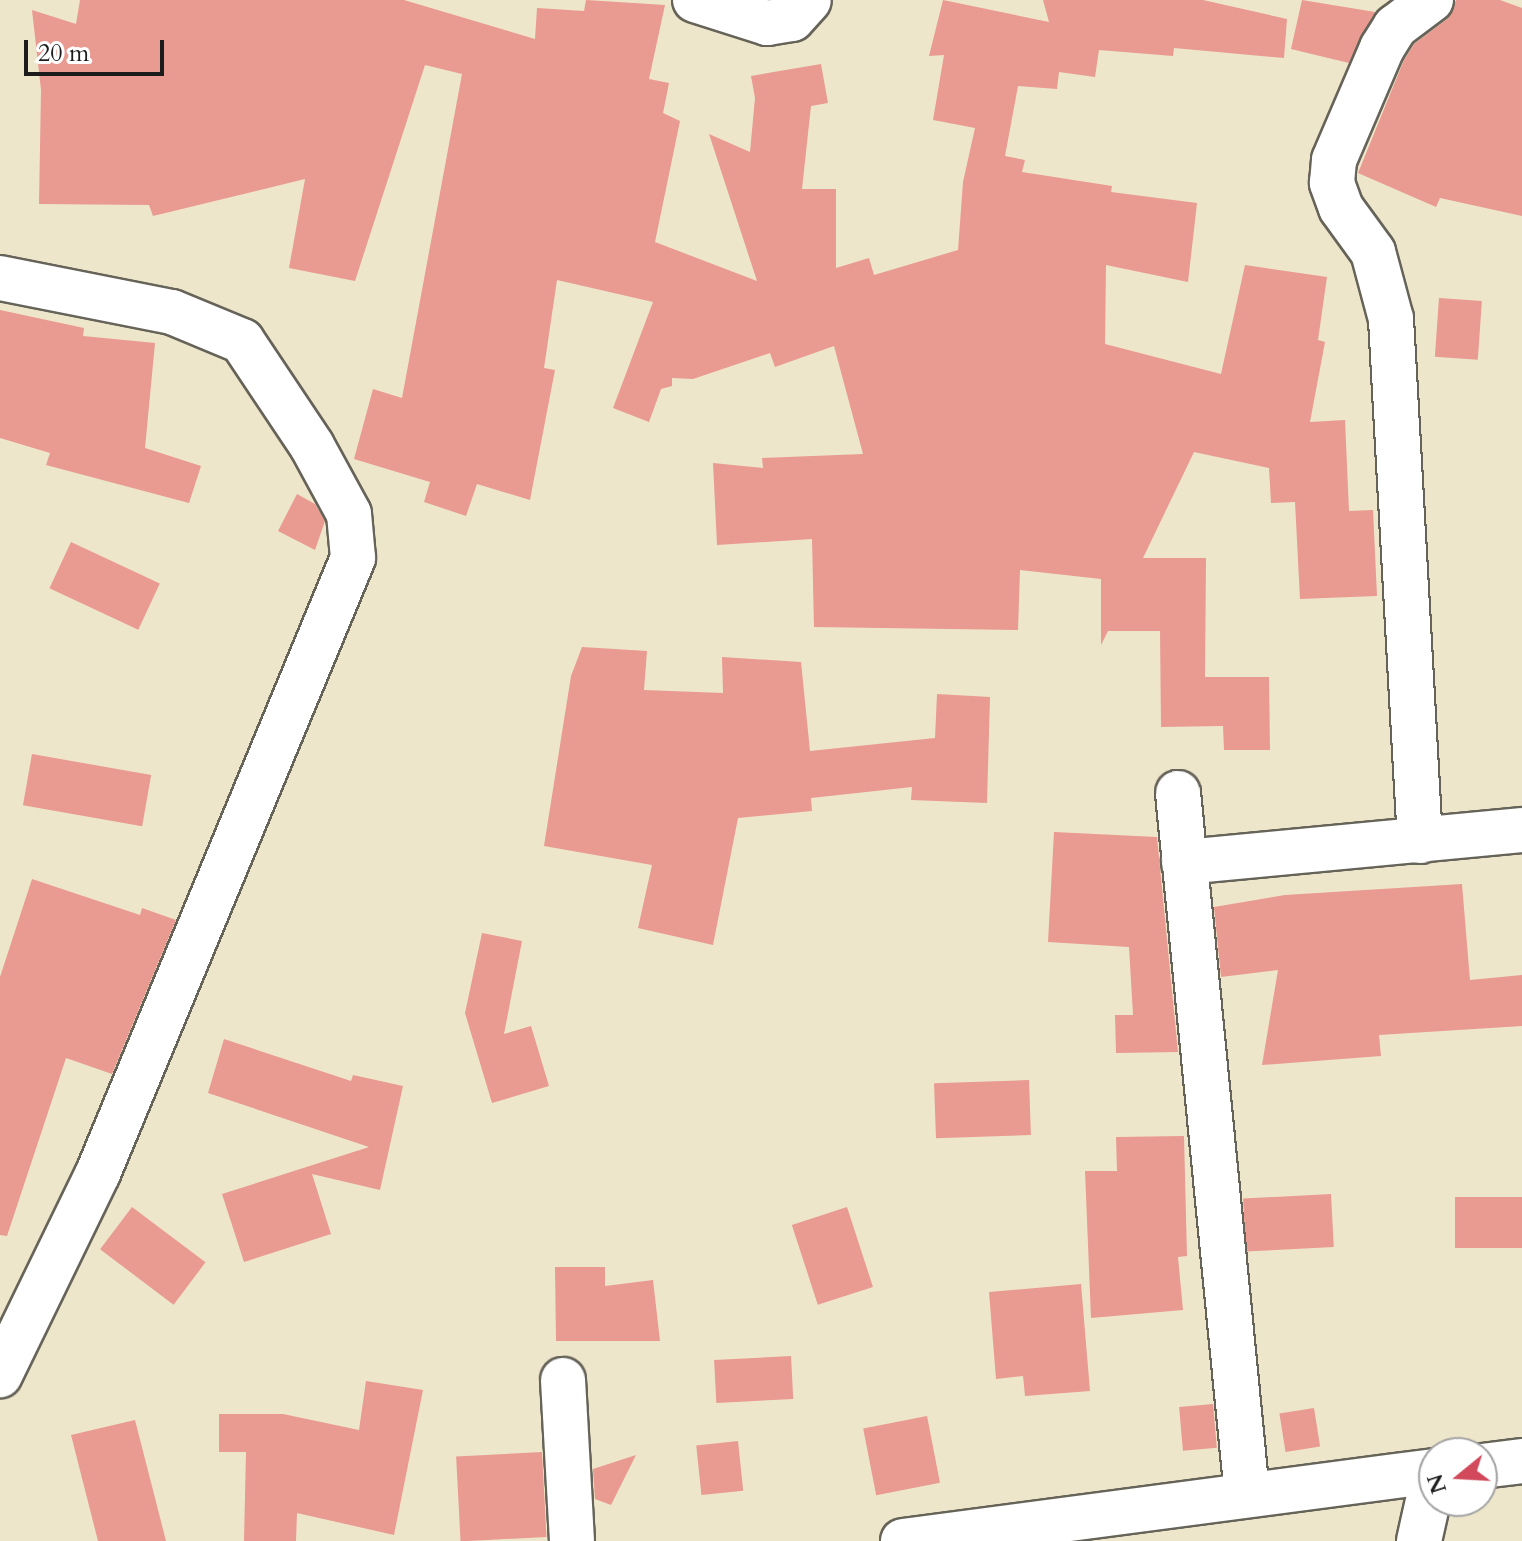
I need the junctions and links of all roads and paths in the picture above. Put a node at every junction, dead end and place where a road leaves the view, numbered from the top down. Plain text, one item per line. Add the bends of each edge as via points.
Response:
1 (695, 0) edge
2 (809, 0) edge
3 (1431, 0) edge
4 (0, 278) edge
5 (1178, 793) dead end
6 (1522, 830) edge
7 (1420, 841) junction
8 (1184, 862) junction
9 (0, 1375) edge
10 (563, 1380) dead end
11 (1522, 1461) edge
12 (1498, 1464) edge
13 (1418, 1474) edge
14 (1247, 1494) junction
15 (1424, 1517) edge
16 (572, 1541) edge
17 (903, 1541) edge
18 (1419, 1541) edge

1 - 2 street via 767,23 792,19
3 - 7 street via 1395,27 1382,48 1334,160 1332,183 1341,208 1373,252 1391,319
4 - 9 street via 172,312 242,341 312,446 349,514 353,558 98,1173
5 - 8 street
6 - 7 street
7 - 8 street
8 - 14 street
10 - 16 street
11 - 12 street
13 - 14 street
14 - 17 street
15 - 18 street

